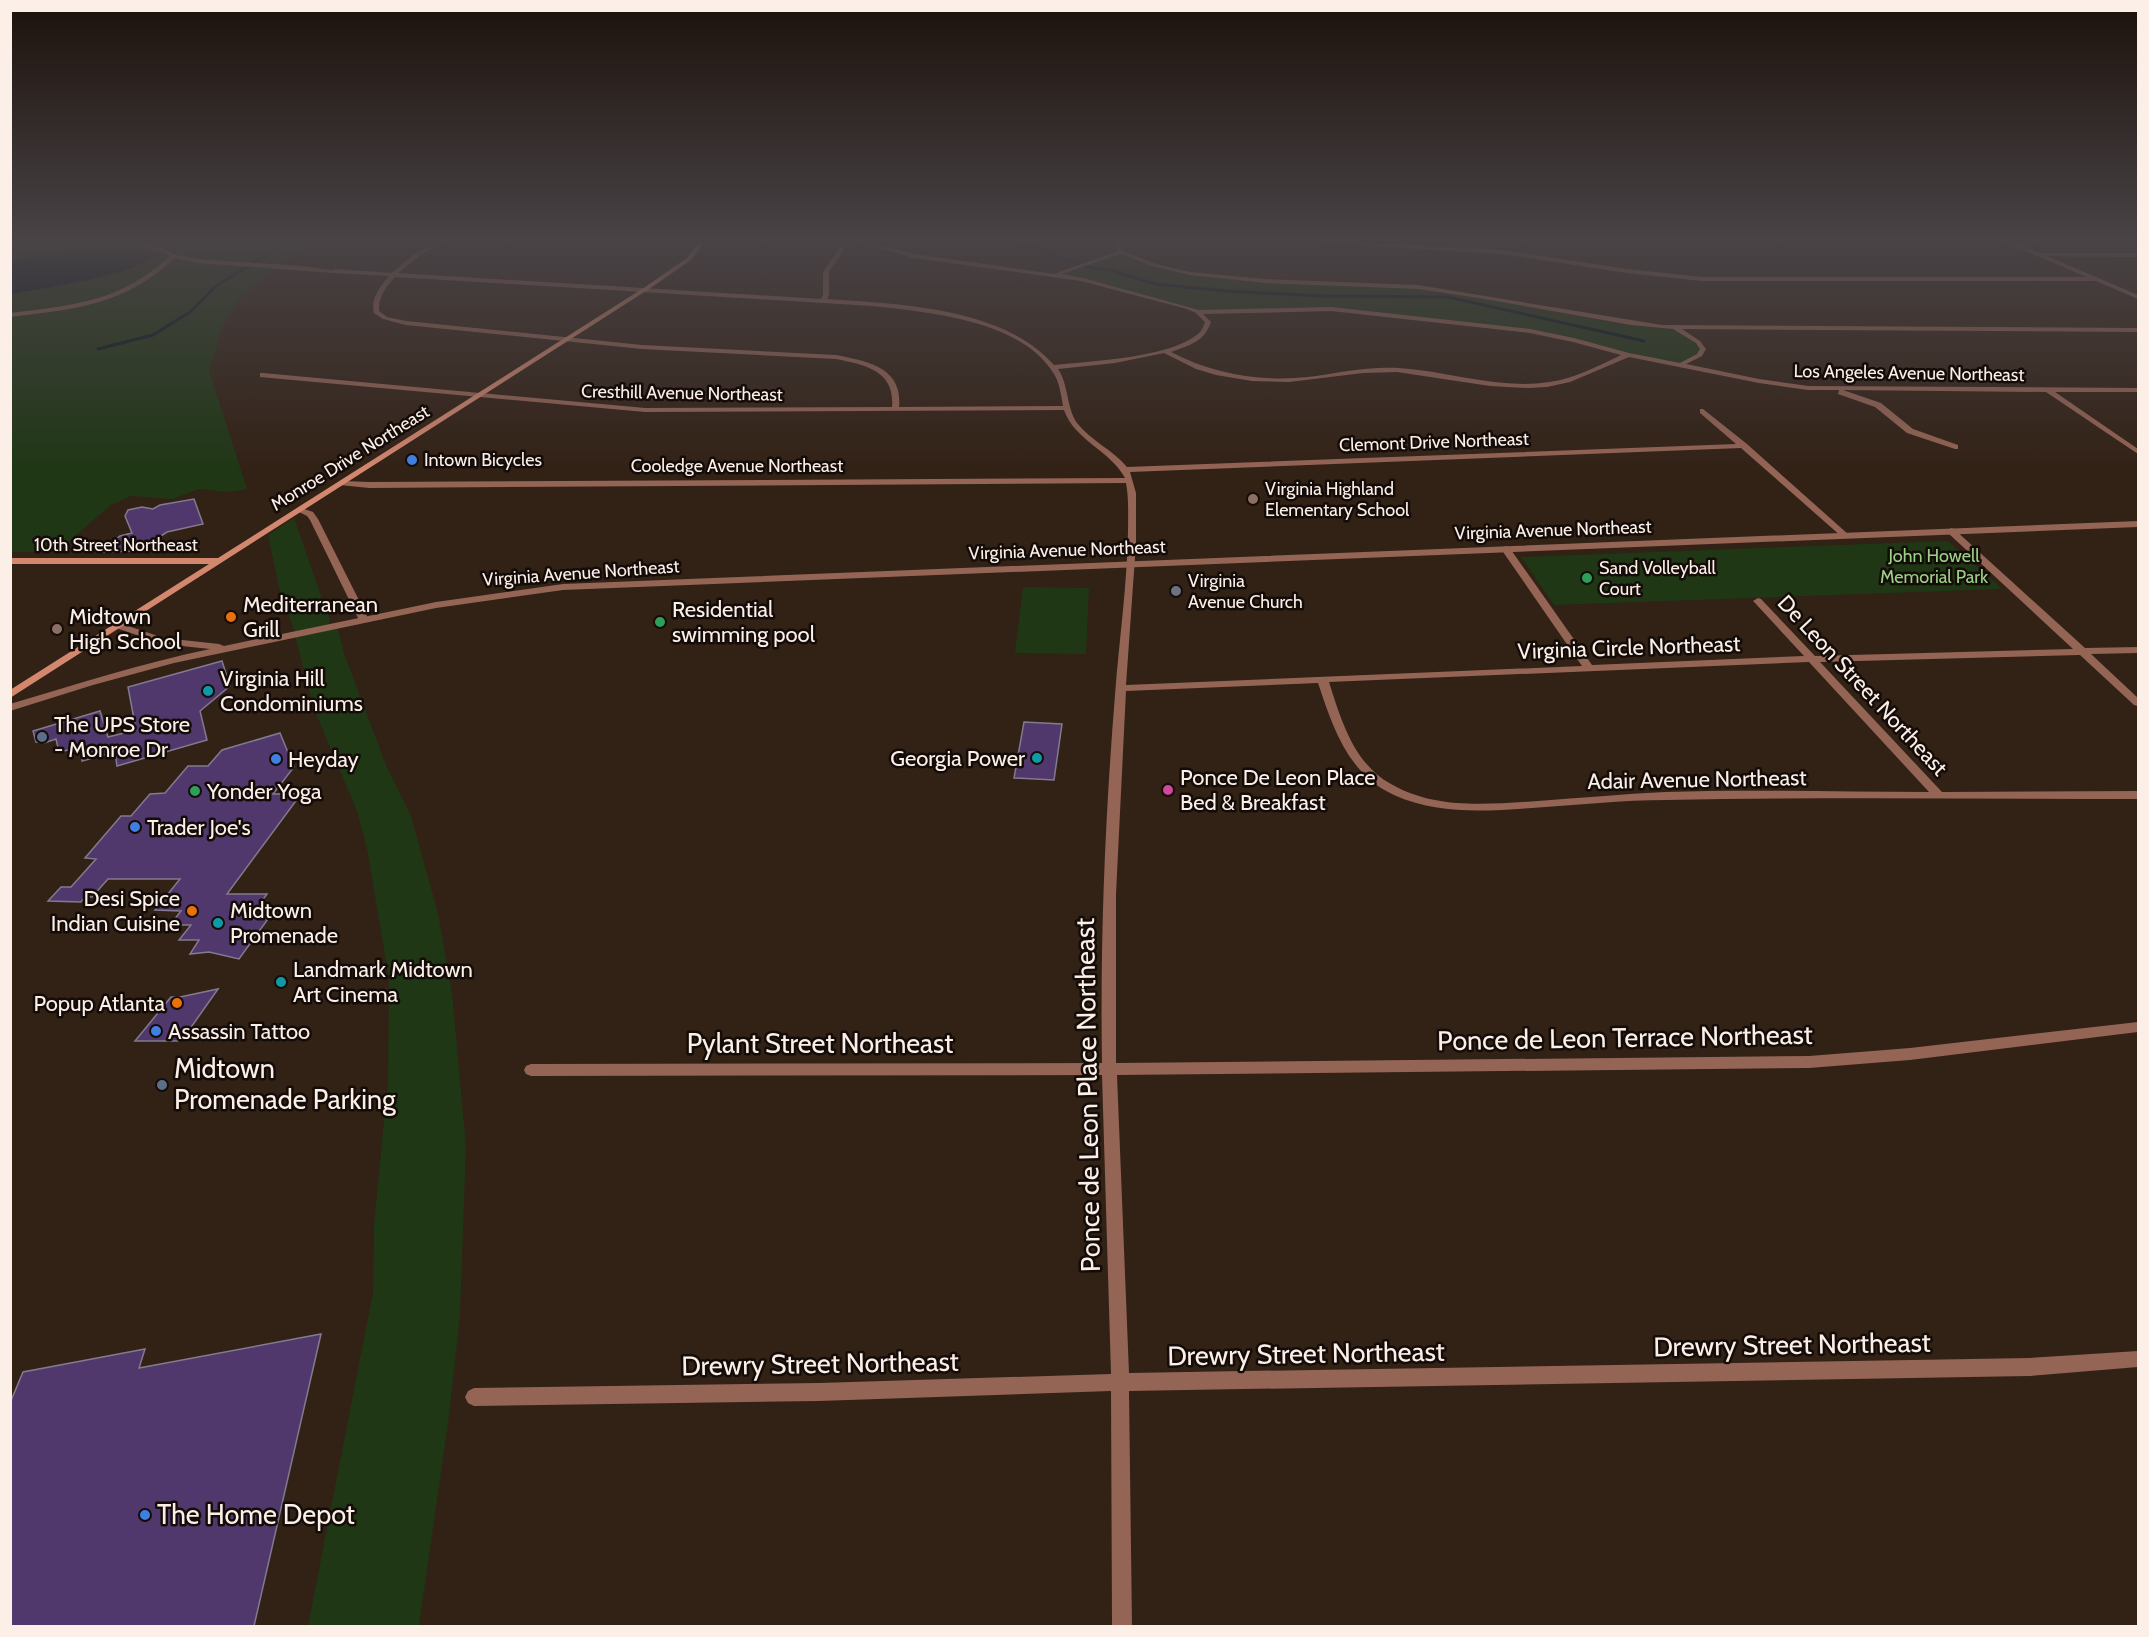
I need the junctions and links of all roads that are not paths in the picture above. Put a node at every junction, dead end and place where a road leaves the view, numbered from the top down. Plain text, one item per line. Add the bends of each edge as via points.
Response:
1 (387, 318) edge
2 (600, 318) edge
3 (962, 318) edge
4 (1204, 318) edge
5 (1420, 318) edge
6 (1597, 318) edge
7 (1676, 328) junction
8 (2139, 330) edge
9 (568, 339) junction
10 (1166, 352) junction
11 (1628, 355) junction
12 (1681, 366) junction
13 (1054, 368) junction
14 (263, 375) dead end
15 (1834, 389) junction
16 (2048, 390) junction
17 (2139, 390) edge
18 (480, 395) junction
19 (1065, 408) junction
20 (895, 410) junction
21 (1703, 411) dead end
22 (1743, 446) junction
23 (1955, 447) dead end
24 (2139, 452) edge
25 (1125, 470) junction
26 (1130, 480) junction
27 (344, 483) junction
28 (300, 510) junction
29 (2139, 524) edge
30 (1952, 531) junction
31 (1845, 535) junction
32 (1506, 549) junction
33 (10, 561) edge
34 (220, 561) junction
35 (1133, 564) junction
36 (1758, 601) dead end
37 (364, 620) junction
38 (119, 626) junction
39 (232, 648) junction
40 (2139, 650) edge
41 (2084, 653) junction
42 (1812, 659) junction
43 (1589, 668) junction
44 (1323, 681) junction
45 (1121, 688) junction
46 (10, 695) edge
47 (2139, 703) edge
48 (10, 708) edge
49 (2139, 795) edge
50 (1939, 796) junction
51 (2139, 1027) edge
52 (1110, 1069) junction
53 (531, 1070) dead end
54 (2139, 1359) edge
55 (1121, 1384) junction
56 (474, 1398) dead end
57 (1122, 1626) edge

1 - 9 street
2 - 9 main road, Monroe Drive Northeast
3 - 13 street via 1020,340
4 - 10 street via 1207,332
5 - 11 street, Los Angeles Avenue Northeast via 1547,334
6 - 7 street
7 - 8 street
7 - 12 street via 1703,349
9 - 18 main road, Monroe Drive Northeast
9 - 20 street via 846,359 891,379 897,392
10 - 11 street via 1200,369 1247,378 1296,380 1393,370 1519,386 1567,381
10 - 13 street
11 - 12 street, Los Angeles Avenue Northeast
12 - 15 street, Los Angeles Avenue Northeast via 1777,384
13 - 19 street via 1063,385
14 - 18 street, Cresthill Avenue Northeast
15 - 16 street, Los Angeles Avenue Northeast
15 - 23 street via 1878,405 1910,431
16 - 17 street, Los Angeles Avenue Northeast
16 - 24 street
18 - 20 street, Cresthill Avenue Northeast via 645,410
18 - 27 main road, Monroe Drive Northeast
19 - 20 street, Cresthill Avenue Northeast
19 - 25 street via 1078,430
21 - 22 street
22 - 25 street, Clemont Drive Northeast
22 - 31 street
25 - 26 street
26 - 27 street, Cooledge Avenue Northeast
26 - 35 street, Ponce de Leon Place Northeast
27 - 28 main road, Monroe Drive Northeast
28 - 34 main road, Monroe Drive Northeast
28 - 37 street via 314,519
29 - 30 street, Virginia Avenue Northeast
30 - 31 street, Virginia Avenue Northeast
30 - 41 street
31 - 32 street, Virginia Avenue Northeast
32 - 35 street, Virginia Avenue Northeast
32 - 43 street
33 - 34 main road, 10th Street Northeast
34 - 38 main road, Monroe Drive Northeast
35 - 37 street, Virginia Avenue Northeast via 563,587 474,598
35 - 45 street, Ponce de Leon Place Northeast
36 - 42 street, De Leon Street Northeast
37 - 39 street, Virginia Avenue Northeast
38 - 39 street via 170,642
38 - 46 main road, Monroe Drive Northeast
39 - 48 street, Virginia Avenue Northeast via 139,668
40 - 41 street, Virginia Circle Northeast
41 - 42 street, Virginia Circle Northeast
41 - 47 street
42 - 43 street, Virginia Circle Northeast
42 - 50 street, De Leon Street Northeast
43 - 44 street, Virginia Circle Northeast
44 - 45 street, Virginia Circle Northeast
44 - 50 street, Adair Avenue Northeast via 1360,765 1392,789 1437,805 1480,808 1665,796
45 - 52 street, Ponce de Leon Place Northeast via 1109,920
49 - 50 street, Adair Avenue Northeast
51 - 52 street, Ponce de Leon Terrace Northeast via 1809,1062
52 - 53 street, Pylant Street Northeast
52 - 55 street, Ponce de Leon Place Northeast
54 - 55 street, Drewry Street Northeast via 2019,1367
55 - 56 street, Drewry Street Northeast
55 - 57 street, Ponce de Leon Place Northeast

